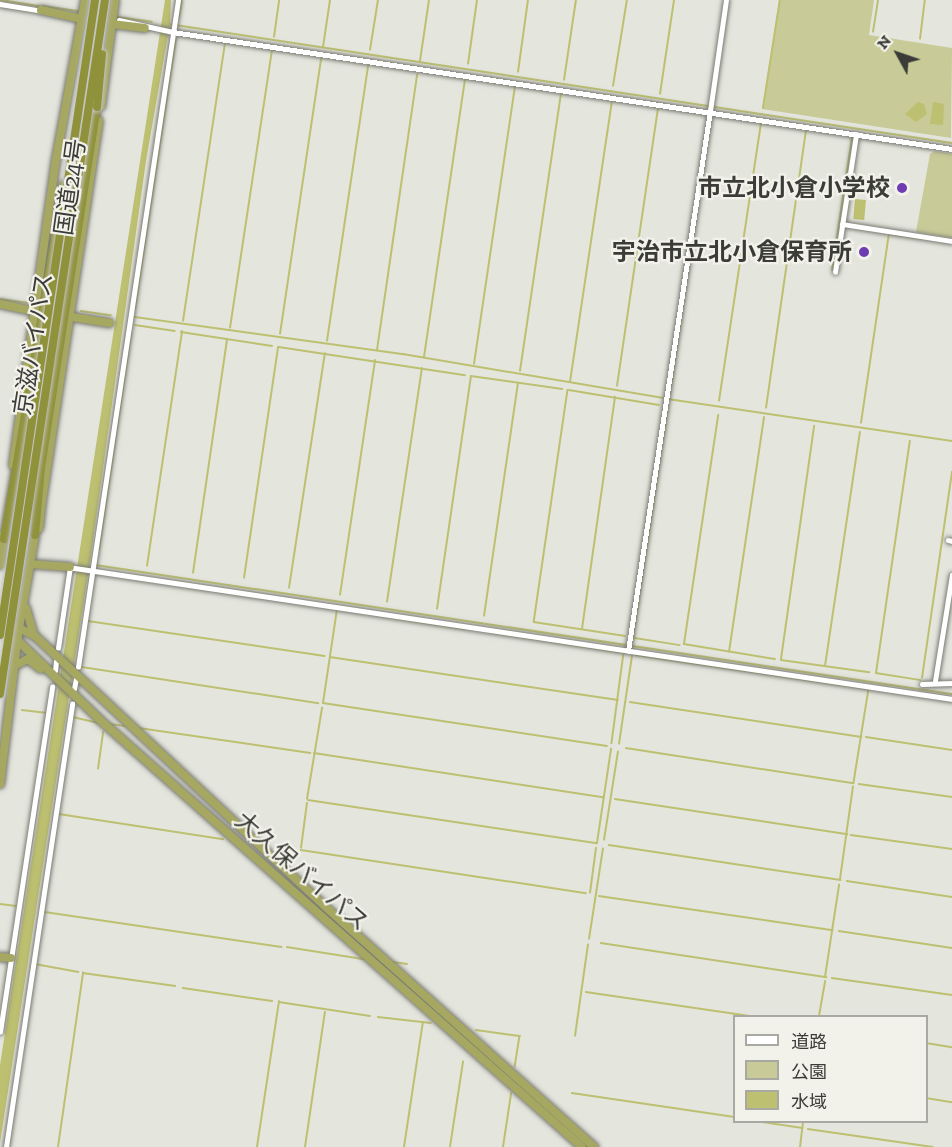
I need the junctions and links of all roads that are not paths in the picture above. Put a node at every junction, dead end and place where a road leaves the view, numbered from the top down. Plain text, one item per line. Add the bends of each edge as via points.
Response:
1 (85, 0) edge
2 (95, 0) edge
3 (105, 0) edge
4 (115, 0) edge
5 (178, 0) edge
6 (726, 0) edge
7 (0, 4) edge
8 (41, 10) joint
9 (79, 17) junction
10 (115, 22) junction
11 (145, 28) joint
12 (173, 31) junction
13 (79, 104) junction
14 (710, 111) junction
15 (856, 135) junction
16 (952, 148) edge
17 (842, 224) junction
18 (952, 241) edge
19 (835, 272) dead end
20 (0, 304) edge
21 (34, 311) junction
22 (72, 317) junction
23 (110, 321) dead end
24 (42, 497) junction
25 (35, 535) junction
26 (4, 539) junction
27 (0, 561) edge
28 (33, 563) junction
29 (71, 567) junction
30 (90, 570) junction
31 (952, 575) edge
32 (950, 598) edge
33 (1, 624) edge
34 (19, 628) junction
35 (0, 635) edge
36 (34, 636) junction
37 (18, 641) junction
38 (629, 647) junction
39 (58, 648) dead end
40 (58, 660) junction
41 (14, 666) junction
42 (76, 673) junction
43 (55, 679) junction
44 (935, 681) junction
45 (952, 683) edge
46 (922, 684) dead end
47 (0, 694) edge
48 (72, 694) junction
49 (952, 699) edge
50 (0, 784) edge
51 (0, 955) edge
52 (11, 957) junction
53 (449, 1022) junction
54 (0, 1032) edge
55 (557, 1119) junction
56 (6, 1147) edge
57 (582, 1147) edge
58 (594, 1147) edge

1 - 9 highway, 国道24号
2 - 13 highway, 京滋バイパス, bridge
3 - 25 highway, bridge via 98,107 41,468
3 - 47 highway, 京滋バイパス, bridge
4 - 10 highway, 国道24号
5 - 12 street
6 - 14 street
7 - 8 street
8 - 9 highway
9 - 21 highway, 国道24号
10 - 11 highway
10 - 22 highway, 国道24号
11 - 12 street
12 - 14 street
12 - 30 street
13 - 26 highway, bridge via 44,286
13 - 35 highway, 京滋バイパス, bridge
14 - 15 street via 765,116
14 - 38 street
15 - 16 street
15 - 17 street
17 - 18 street
17 - 19 street
20 - 21 highway
21 - 26 highway, 国道24号
22 - 23 highway
22 - 24 highway, 国道24号
24 - 25 highway, 国道24号
24 - 28 highway
25 - 28 highway, 国道24号
26 - 27 highway, 国道24号
28 - 29 highway
28 - 34 highway, 国道24号
28 - 36 highway via 26,613
29 - 30 street
29 - 39 street
30 - 38 street
30 - 42 street
31 - 32 street
32 - 44 street
33 - 34 highway, 大久保バイパス
33 - 37 highway, 大久保バイパス
34 - 36 highway, 大久保バイパス
34 - 37 highway, 国道24号
36 - 40 highway, 大久保バイパス
37 - 41 highway, 国道24号
37 - 43 highway, 大久保バイパス
38 - 49 street
40 - 42 highway, 大久保バイパス
40 - 43 street
41 - 43 highway via 28,659
41 - 50 highway, 国道24号
42 - 48 street
42 - 53 highway, 大久保バイパス
43 - 48 highway, 大久保バイパス
43 - 52 street
44 - 45 street
44 - 46 street
48 - 53 highway, 大久保バイパス
48 - 56 street
51 - 52 highway
52 - 54 street
53 - 55 highway, 大久保バイパス
55 - 57 highway, 大久保バイパス
55 - 58 highway, 大久保バイパス

